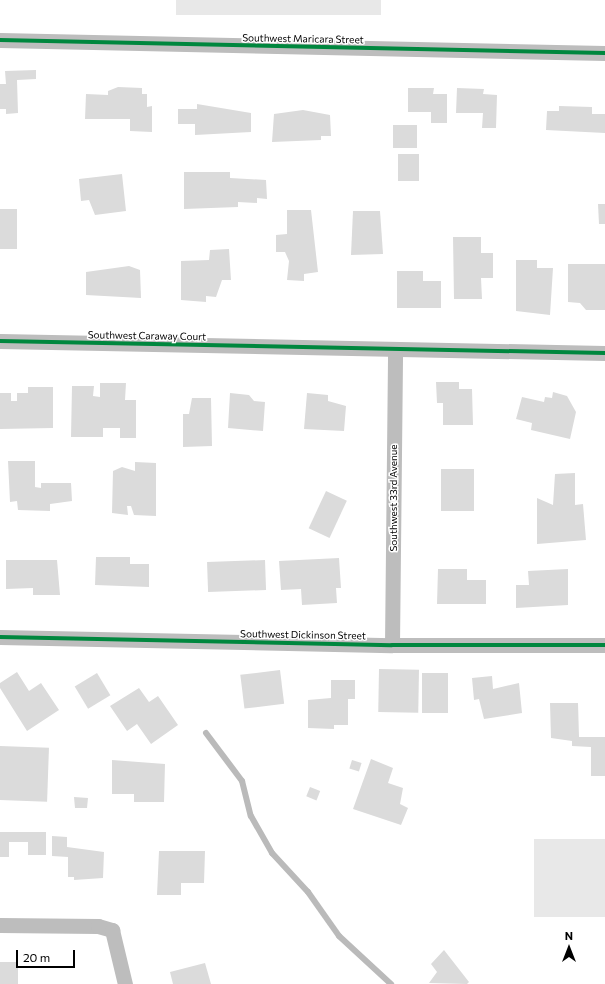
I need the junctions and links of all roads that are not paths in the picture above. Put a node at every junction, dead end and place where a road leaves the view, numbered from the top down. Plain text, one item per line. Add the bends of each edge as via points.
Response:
1 (0, 40) edge
2 (605, 53) edge
3 (0, 341) edge
4 (395, 350) junction
5 (605, 353) edge
6 (0, 636) edge
7 (392, 645) junction
8 (605, 645) edge
9 (0, 925) edge
10 (125, 984) edge

1 - 2 street, Southwest Maricara Street
3 - 4 street, Southwest Caraway Court
4 - 5 street, Southwest Caraway Court
4 - 7 street, Southwest 33rd Avenue
6 - 7 street, Southwest Dickinson Street
7 - 8 street, Southwest Dickinson Street
9 - 10 street via 98,926 112,930

